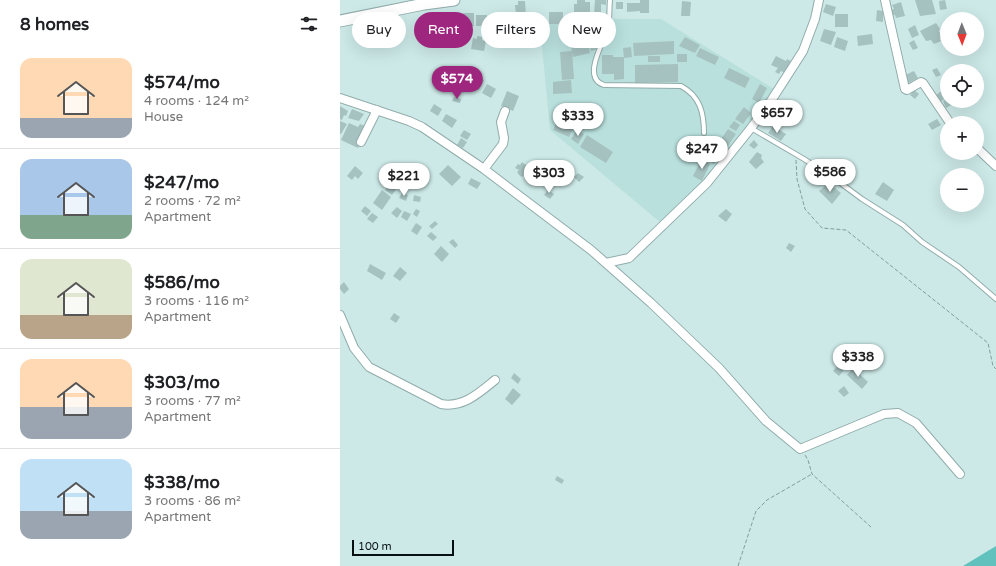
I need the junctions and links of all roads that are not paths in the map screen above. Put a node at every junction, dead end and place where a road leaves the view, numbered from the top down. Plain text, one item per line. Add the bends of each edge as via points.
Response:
1 (454, 0) edge
2 (610, 0) edge
3 (819, 0) edge
4 (885, 0) edge
5 (340, 21) edge
6 (340, 98) edge
7 (377, 110) junction
8 (505, 111) dead end
9 (945, 116) edge
10 (752, 128) junction
11 (704, 133) dead end
12 (361, 142) dead end
13 (984, 155) edge
14 (996, 166) edge
15 (484, 169) junction
16 (606, 263) junction
17 (996, 299) edge
18 (340, 315) edge
19 (495, 380) dead end
20 (960, 474) dead end

1 - 5 main road
2 - 11 lane via 608,26 594,65 596,79 604,85 681,86 694,95 700,105
3 - 10 street via 812,29 803,51
4 - 9 street via 904,89 923,82
6 - 7 street
7 - 12 street
7 - 15 street via 416,123
8 - 15 street via 501,122 503,144
10 - 16 street via 707,183 629,258
10 - 17 lane via 903,225 922,242 959,267
13 - 14 street
15 - 16 street
16 - 20 street via 719,368 766,421 800,448 884,414 898,413 916,423
18 - 19 street via 354,348 369,367 441,404 453,405 464,402

